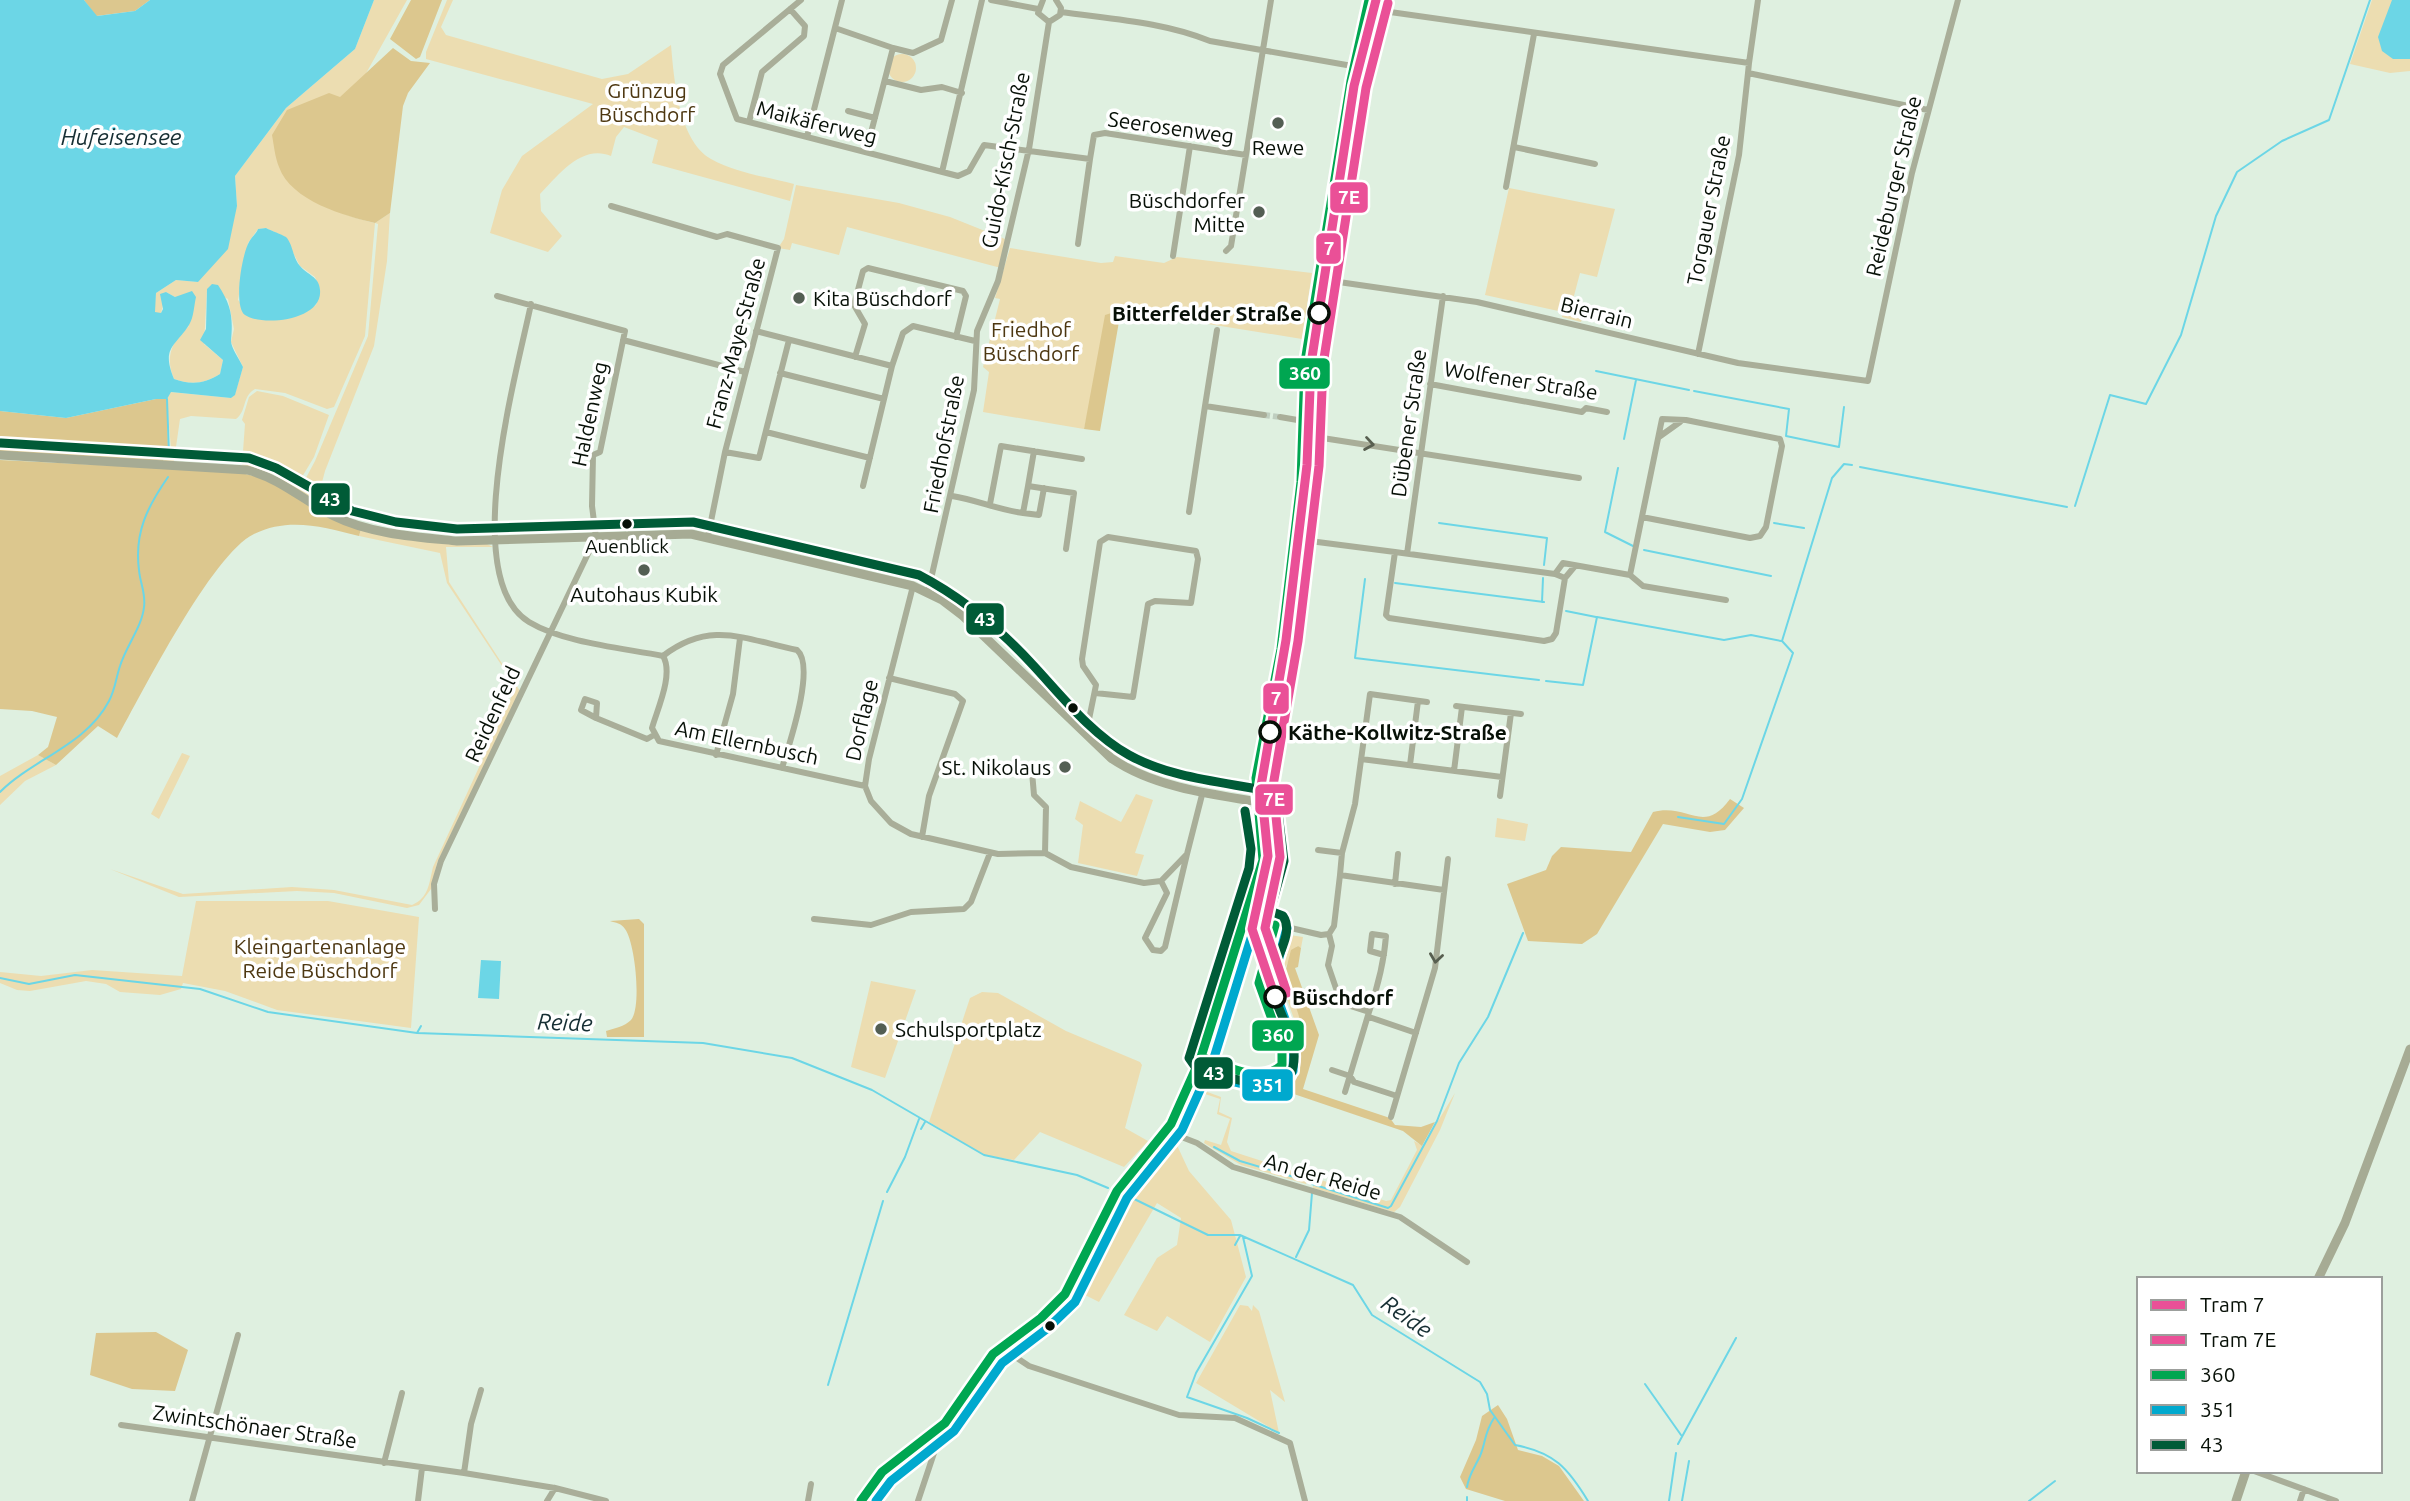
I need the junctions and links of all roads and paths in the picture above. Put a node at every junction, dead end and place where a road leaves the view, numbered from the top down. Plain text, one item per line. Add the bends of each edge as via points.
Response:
1 (801, 0) edge
2 (842, 0) edge
3 (952, 0) edge
4 (982, 0) edge
5 (991, 0) edge
6 (1043, 0) edge
7 (1056, 0) edge
8 (1271, 0) edge
9 (1758, 0) edge
10 (1958, 0) edge
11 (1373, 4) edge
12 (790, 9) junction
13 (1038, 9) junction
14 (1061, 12) junction
15 (1049, 22) junction
16 (835, 28) junction
17 (1534, 34) junction
18 (893, 48) junction
19 (1263, 50) junction
20 (1749, 63) junction
21 (1359, 67) junction
22 (1748, 73) junction
23 (885, 80) junction
24 (962, 93) junction
25 (1928, 110) junction
26 (848, 111) dead end
27 (875, 118) junction
28 (749, 122) junction
29 (807, 137) junction
30 (1190, 146) junction
31 (1514, 147) junction
32 (1029, 149) junction
33 (866, 152) junction
34 (1246, 155) junction
35 (1090, 159) junction
36 (1595, 164) dead end
37 (942, 172) junction
38 (1506, 187) dead end
39 (611, 206) dead end
40 (1078, 244) dead end
41 (1226, 251) dead end
42 (1173, 256) dead end
43 (1318, 279) junction
44 (1330, 281) junction
45 (497, 296) dead end
46 (1443, 296) junction
47 (988, 303) joint
48 (531, 304) junction
49 (1217, 330) dead end
50 (756, 331) junction
51 (956, 337) junction
52 (623, 340) junction
53 (789, 340) junction
54 (975, 341) junction
55 (1698, 354) junction
56 (856, 357) junction
57 (892, 366) junction
58 (745, 372) junction
59 (780, 373) junction
60 (1868, 381) joint
61 (1430, 384) junction
62 (884, 399) junction
63 (1205, 406) junction
64 (1608, 412) dead end
65 (1264, 415) tunnel mouth
66 (1280, 417) tunnel mouth
67 (1310, 422) junction
68 (1680, 422) junction
69 (766, 432) junction
70 (1316, 436) junction
71 (1658, 437) junction
72 (1034, 451) junction
73 (725, 452) junction
74 (1422, 452) junction
75 (0, 455) edge
76 (870, 458) junction
77 (1082, 459) dead end
78 (1579, 478) dead end
79 (863, 486) dead end
80 (1028, 486) junction
81 (1044, 488) junction
82 (952, 496) junction
83 (990, 504) junction
84 (1189, 512) dead end
85 (1023, 513) junction
86 (1642, 517) junction
87 (708, 536) junction
88 (596, 537) junction
89 (496, 539) junction
90 (1302, 540) junction
91 (1066, 549) dead end
92 (1395, 552) junction
93 (1407, 554) junction
94 (1575, 566) junction
95 (1555, 574) junction
96 (1630, 575) junction
97 (1565, 578) junction
98 (913, 586) junction
99 (928, 592) junction
100 (1726, 600) dead end
101 (548, 632) junction
102 (740, 638) junction
103 (663, 656) junction
104 (889, 678) junction
105 (1095, 693) junction
106 (1418, 701) junction
107 (1427, 702) dead end
108 (1511, 713) junction
109 (1521, 714) dead end
110 (597, 718) dead end
111 (1267, 718) junction
112 (1086, 734) junction
113 (654, 735) junction
114 (716, 755) junction
115 (1362, 759) junction
116 (1410, 765) junction
117 (782, 768) junction
118 (1454, 771) junction
119 (1032, 772) dead end
120 (1502, 777) junction
121 (866, 786) junction
122 (1203, 790) junction
123 (1225, 795) junction
124 (1500, 796) dead end
125 (1261, 802) junction
126 (922, 837) junction
127 (1318, 850) dead end
128 (990, 853) junction
129 (1045, 853) junction
130 (1342, 853) junction
131 (1187, 854) junction
132 (1398, 854) dead end
133 (1448, 859) dead end
134 (1340, 875) junction
135 (1161, 881) junction
136 (1395, 884) junction
137 (1444, 890) junction
138 (435, 909) dead end
139 (814, 919) dead end
140 (1251, 919) junction
141 (1329, 934) junction
142 (1384, 955) dead end
143 (1369, 1014) junction
144 (1416, 1033) junction
145 (2410, 1049) edge
146 (2408, 1061) edge
147 (1332, 1070) dead end
148 (1350, 1076) junction
149 (1345, 1092) dead end
150 (1397, 1096) junction
151 (1391, 1117) dead end
152 (1166, 1131) junction
153 (1467, 1262) dead end
154 (2319, 1277) edge
155 (238, 1335) dead end
156 (1005, 1344) junction
157 (481, 1390) dead end
158 (402, 1393) dead end
159 (121, 1425) dead end
160 (935, 1432) junction
161 (211, 1438) junction
162 (384, 1463) junction
163 (422, 1468) junction
164 (464, 1473) junction
165 (2245, 1473) edge
166 (2260, 1473) edge
167 (811, 1484) dead end
168 (555, 1488) junction
169 (2304, 1489) junction
170 (192, 1501) edge
171 (418, 1501) edge
172 (547, 1501) edge
173 (606, 1501) edge
174 (808, 1501) edge
175 (862, 1501) edge
176 (918, 1501) edge
177 (1305, 1501) edge
178 (2236, 1501) edge
179 (2300, 1501) edge
180 (2336, 1501) edge

1 - 12 street, Maikäferweg
2 - 16 street
3 - 18 street via 942,40 913,53
4 - 24 street
5 - 13 street
6 - 13 street
7 - 14 street
8 - 19 street, Seerosenweg
9 - 20 street
10 - 25 street, Reideburger Straße
11 - 17 street
11 - 21 main road
12 - 28 street via 805,26 804,36 762,72
12 - 28 street, Maikäferweg via 723,65 720,74 737,119
13 - 15 street
14 - 15 street
14 - 19 street via 1181,31
15 - 32 street, Guido-Kisch-Straße
16 - 18 street
16 - 29 street
17 - 20 street
17 - 31 street
18 - 23 street
19 - 21 street
19 - 34 street, Seerosenweg
20 - 22 street, Torgauer Straße
21 - 43 main road
21 - 44 main road
22 - 25 street
22 - 55 street, Torgauer Straße via 1739,155
23 - 24 street via 921,90 942,87
23 - 27 street
24 - 37 street
25 - 60 street, Reideburger Straße
26 - 27 street
27 - 33 street
28 - 29 street, Maikäferweg
29 - 33 street, Maikäferweg
30 - 34 street, Seerosenweg
30 - 35 street, Seerosenweg via 1105,133 1094,135
30 - 42 street
31 - 36 street
31 - 38 street
32 - 35 street
32 - 37 street, Maikäferweg via 984,145 969,171 958,176
32 - 47 street, Guido-Kisch-Straße via 1001,269
33 - 37 street, Maikäferweg
34 - 41 street via 1231,246
35 - 40 street
39 - 50 street, Franz-Maye-Straße via 778,248
43 - 44 street, Bierrain
43 - 67 main road via 1305,362
44 - 46 street, Bierrain
44 - 67 main road
45 - 48 street
46 - 55 street, Bierrain
46 - 61 street, Dübener Straße
47 - 54 street, Friedhofstraße
48 - 52 street via 625,331
48 - 89 street via 498,468
49 - 63 street
50 - 53 street
50 - 58 street, Franz-Maye-Straße
51 - 54 street
51 - 56 street via 966,296 963,291 868,268 863,271 854,305 864,324
51 - 57 street via 913,326 903,333
52 - 58 street
52 - 88 street, Haldenweg via 600,452 593,455
53 - 56 street
53 - 59 street
54 - 82 street, Friedhofstraße via 974,390
55 - 60 street, Bierrain
56 - 57 street
57 - 62 street
58 - 73 street, Franz-Maye-Straße
59 - 62 street
59 - 69 street
61 - 64 street, Wolfener Straße via 1565,409
61 - 74 street, Dübener Straße
62 - 76 street
63 - 65 street
63 - 84 street
66 - 67 street
67 - 70 main road
67 - 111 main road
68 - 71 street
68 - 71 street via 1662,419
68 - 86 street via 1780,439 1766,527 1760,536 1750,538
69 - 73 street via 757,460
69 - 76 street
70 -> 74 street
70 - 90 main road
71 - 86 street
72 - 77 street
72 - 80 street
72 - 83 street via 1001,446
73 - 87 street, Franz-Maye-Straße
74 - 78 street
74 - 93 street, Dübener Straße
75 - 89 main road via 231,468 259,473 336,518 364,526 423,538
76 - 79 street
80 - 81 street
80 - 85 street
81 - 85 street via 1040,515
81 - 91 street via 1074,493
82 - 83 street
82 - 99 street, Friedhofstraße
83 - 85 street
86 - 96 street
87 - 88 main road
87 - 98 main road
88 - 89 main road
88 - 101 street, Reidenfeld
89 - 101 street via 501,588 526,620
90 - 92 street
90 - 125 main road
92 - 93 street
92 - 97 street via 1387,617 1466,630 1552,639
93 - 95 street
94 - 95 street via 1563,563
94 - 96 street
94 - 97 street
95 - 97 street
96 - 100 street via 1643,586
98 - 99 main road
98 - 104 street, Dorflage
99 - 112 main road via 970,622
101 - 103 street
101 - 138 street, Reidenfeld via 522,697 441,861
102 - 103 street via 694,637
102 - 114 street via 733,694
102 - 117 street via 797,650 805,661 800,701
103 - 113 street, Am Ellernbusch via 666,667
104 - 121 street, Dorflage
104 - 126 street via 963,698 929,796
105 - 105 street via 1133,697 1149,604 1191,603 1196,551 1102,539 1082,659 1095,680
105 - 112 street
106 - 107 street
106 - 115 street via 1370,694
106 - 116 street
108 - 109 street
108 - 118 street via 1459,706
108 - 120 street
110 - 113 street via 647,739
111 - 123 main road via 1247,792
111 - 125 main road via 1256,778
112 - 122 main road via 1132,772
113 - 114 street, Am Ellernbusch via 659,741
114 - 117 street, Am Ellernbusch
115 - 116 street
115 - 130 street
116 - 118 street
117 - 121 street, Am Ellernbusch
118 - 120 street
119 - 129 street via 1034,795 1046,807
120 - 124 street
121 - 126 street, Dorflage via 871,801 886,818 902,831
122 - 123 main road
122 - 131 street
123 - 125 main road
125 - 140 main road via 1263,860
126 - 128 street, Dorflage
127 - 130 street
128 - 129 street, Dorflage
128 - 139 street via 964,909 911,912 871,925
129 - 135 street, Dorflage via 1071,867 1144,883
130 - 134 street
131 - 135 street
131 - 135 street via 1165,947 1157,952 1145,938 1167,893
132 - 136 street
133 - 137 street
134 - 136 street
134 - 141 street
136 - 137 street
137 -> 144 street via 1435,968
140 - 141 street
140 - 152 main road via 1228,972 1194,1076
141 - 143 street via 1328,965 1341,1003
142 - 143 street
143 - 144 street
143 - 148 street
144 - 150 street
145 - 146 main road
146 - 154 main road
147 - 148 street
148 - 149 street
148 - 150 street via 1354,1082
150 - 151 street
152 - 153 street, An der Reide via 1197,1143 1233,1167 1400,1217
152 - 156 main road via 1117,1191 1065,1294
155 - 161 street
156 - 160 main road via 977,1373
156 - 177 street via 1029,1366 1179,1415 1235,1418 1290,1443
157 - 164 street
158 - 162 street, Zwintschönaer Straße
159 - 161 street, Zwintschönaer Straße
160 - 175 main road via 882,1472
160 - 176 street via 937,1444
161 - 162 street, Zwintschönaer Straße
161 - 170 street
162 - 163 street, Zwintschönaer Straße
163 - 164 street, Zwintschönaer Straße
163 - 171 street
164 - 168 street, Zwintschönaer Straße
165 - 178 main road
166 - 169 street
167 - 174 street
168 - 172 street
168 - 173 street, Zwintschönaer Straße
169 - 179 street
169 - 180 street

